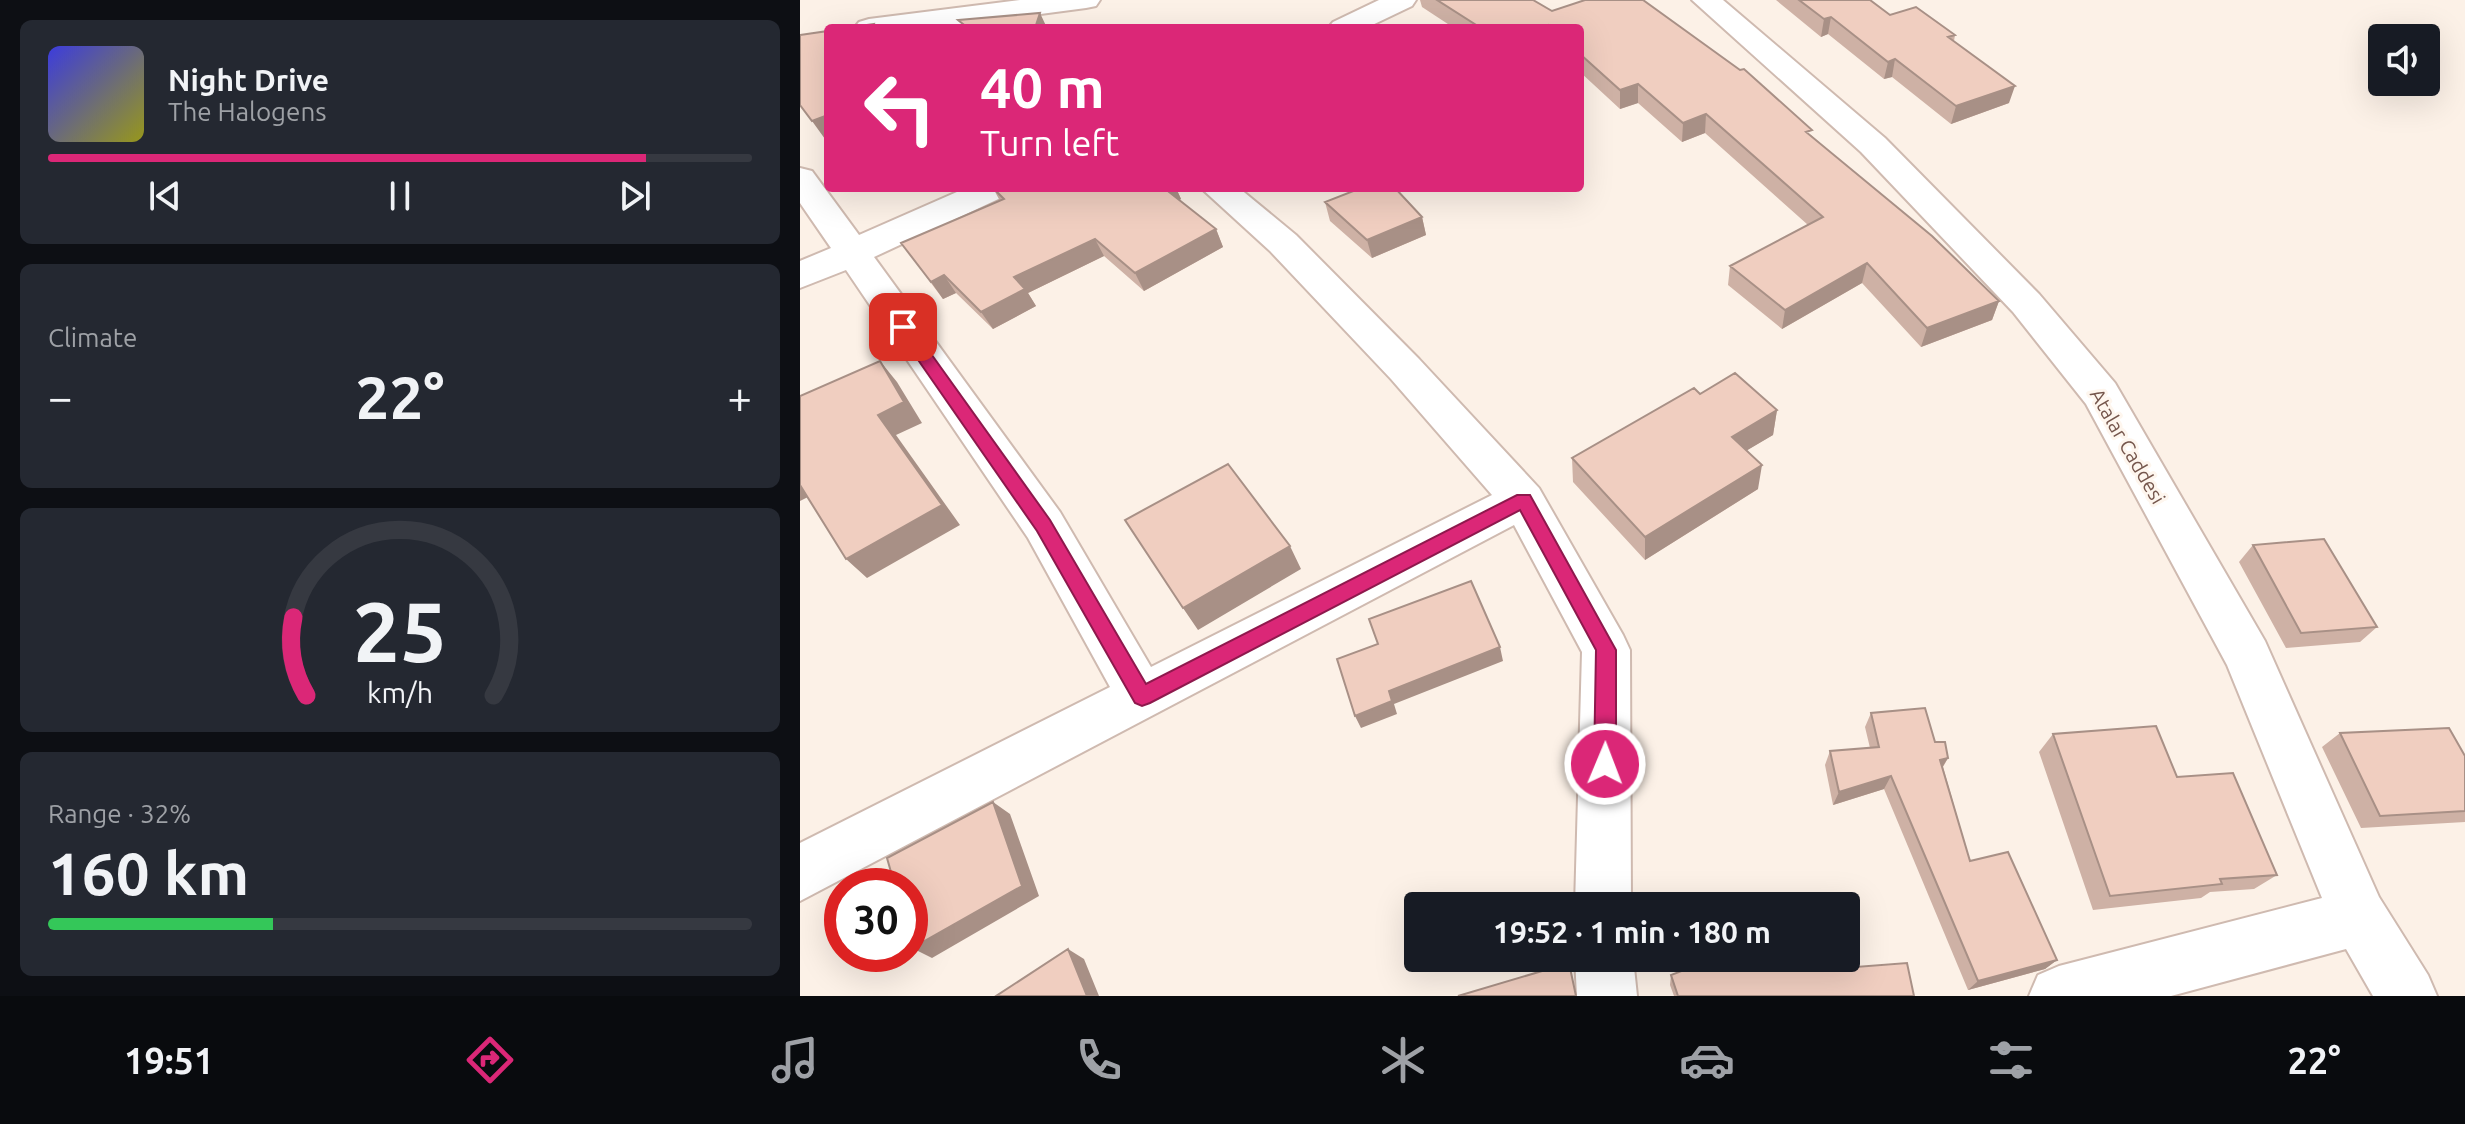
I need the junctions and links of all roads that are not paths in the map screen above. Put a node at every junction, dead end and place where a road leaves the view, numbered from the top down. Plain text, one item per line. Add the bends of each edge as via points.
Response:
1 (1402, 0) edge
2 (1706, 0) edge
3 (1095, 7) edge
4 (912, 24) edge
5 (1351, 24) edge
6 (800, 178) edge
7 (986, 192) edge
8 (1223, 192) edge
9 (850, 253) junction
10 (800, 276) edge
11 (1523, 500) junction
12 (1142, 697) junction
13 (800, 873) edge
14 (1603, 892) edge
15 (2359, 917) junction
16 (1605, 972) edge
17 (1607, 996) edge
18 (2059, 996) edge
19 (2407, 996) edge

1 - 5 street
2 - 15 street, Atalar Caddesi via 1873,145 2026,303 2101,394 2248,656
3 - 4 street
6 - 9 street
7 - 9 street
8 - 11 street via 1283,243
9 - 10 street
9 - 12 street via 1044,525
11 - 12 street
11 - 14 street via 1606,650
12 - 13 street
15 - 18 street
15 - 19 street, Atalar Caddesi
16 - 17 street

